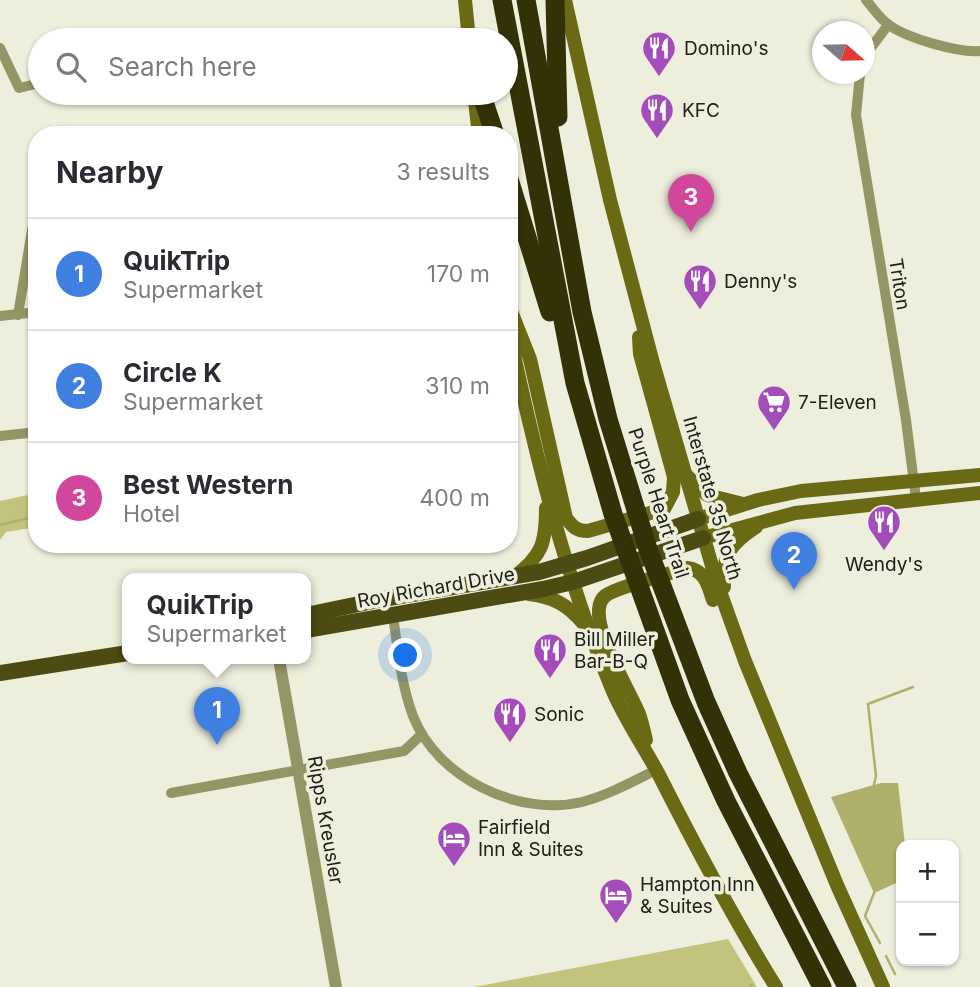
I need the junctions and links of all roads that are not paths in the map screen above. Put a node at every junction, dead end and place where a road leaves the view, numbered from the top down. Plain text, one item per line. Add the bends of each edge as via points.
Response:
1 (465, 0) edge
2 (502, 0) edge
3 (526, 0) edge
4 (555, 0) edge
5 (565, 0) edge
6 (866, 0) edge
7 (888, 25) junction
8 (468, 28) edge
9 (507, 28) edge
10 (875, 42) edge
11 (0, 48) edge
12 (980, 51) edge
13 (518, 84) edge
14 (859, 84) edge
15 (28, 86) edge
16 (475, 105) edge
17 (485, 105) edge
18 (478, 126) edge
19 (492, 126) edge
20 (563, 198) junction
21 (518, 207) edge
22 (28, 254) edge
23 (636, 302) junction
24 (28, 313) edge
25 (18, 315) junction
26 (0, 316) edge
27 (518, 329) edge
28 (518, 371) edge
29 (575, 383) junction
30 (28, 433) edge
31 (0, 436) edge
32 (685, 474) junction
33 (980, 475) edge
34 (914, 481) junction
35 (546, 492) junction
36 (980, 493) edge
37 (916, 499) junction
38 (744, 505) junction
39 (773, 517) junction
40 (698, 519) junction
41 (703, 538) junction
42 (568, 565) junction
43 (512, 578) junction
44 (573, 582) junction
45 (524, 593) junction
46 (725, 604) junction
47 (311, 614) edge
48 (393, 616) junction
49 (311, 629) edge
50 (589, 630) junction
51 (122, 654) edge
52 (280, 664) edge
53 (0, 673) edge
54 (422, 734) junction
55 (779, 738) junction
56 (653, 764) junction
57 (297, 769) junction
58 (171, 793) dead end
59 (806, 909) junction
60 (794, 936) junction
61 (336, 987) edge
62 (776, 987) edge
63 (815, 987) edge
64 (822, 987) edge
65 (847, 987) edge
66 (861, 987) edge
67 (883, 987) edge

1 - 8 main road
2 - 9 highway
3 - 20 highway, Purple Heart Trail
4 - 20 highway
5 - 23 main road, Interstate 35 North
6 - 7 street
7 - 10 street
7 - 12 street via 933,43
11 - 15 street via 19,88
13 - 29 highway
14 - 34 street, Triton via 856,115
16 - 18 main road
17 - 19 highway
20 - 59 highway, Purple Heart Trail via 592,356 648,549 706,702
21 - 29 highway
22 - 25 street
23 - 27 main road via 640,354 674,477 673,492 664,509 588,531 575,529 566,518 530,359
23 - 32 main road, Interstate 35 North
24 - 25 street
25 - 26 street
28 - 35 main road
29 - 60 highway via 613,514 680,700
30 - 31 street
32 - 38 main road via 707,495
32 - 40 main road, Interstate 35 North
33 - 34 main road
34 - 37 street, Triton
34 - 38 main road via 801,491
35 - 42 main road
35 - 43 main road via 546,531 539,554
36 - 37 main road
37 - 39 main road
38 - 40 main road
39 - 41 main road
39 - 46 main road via 730,549 723,571
40 - 41 main road, Interstate 35 North
40 - 42 main road, Roy Richard Drive
41 - 44 main road, Roy Richard Drive
41 - 46 main road, Interstate 35 North
42 - 43 main road, Roy Richard Drive
42 - 44 main road
43 - 47 main road, Roy Richard Drive
44 - 45 main road, Roy Richard Drive
44 - 50 main road
45 - 48 main road, Roy Richard Drive
45 - 50 main road via 564,604
46 - 55 main road, Interstate 35 North
48 - 49 main road, Roy Richard Drive
48 - 54 street via 402,676
50 - 56 main road via 613,692
51 - 53 main road
52 - 57 street, Ripps Kreusler
54 - 56 street via 443,760 468,780 533,803 582,802 614,791
54 - 57 street via 404,751
55 - 56 main road via 737,666 707,583 700,572 687,568 609,593 599,604 598,619 640,715
55 - 67 main road, Interstate 35 North
56 - 62 main road
57 - 58 street
57 - 61 street, Ripps Kreusler
59 - 65 highway, Purple Heart Trail
59 - 66 highway
60 - 63 highway
60 - 64 highway

